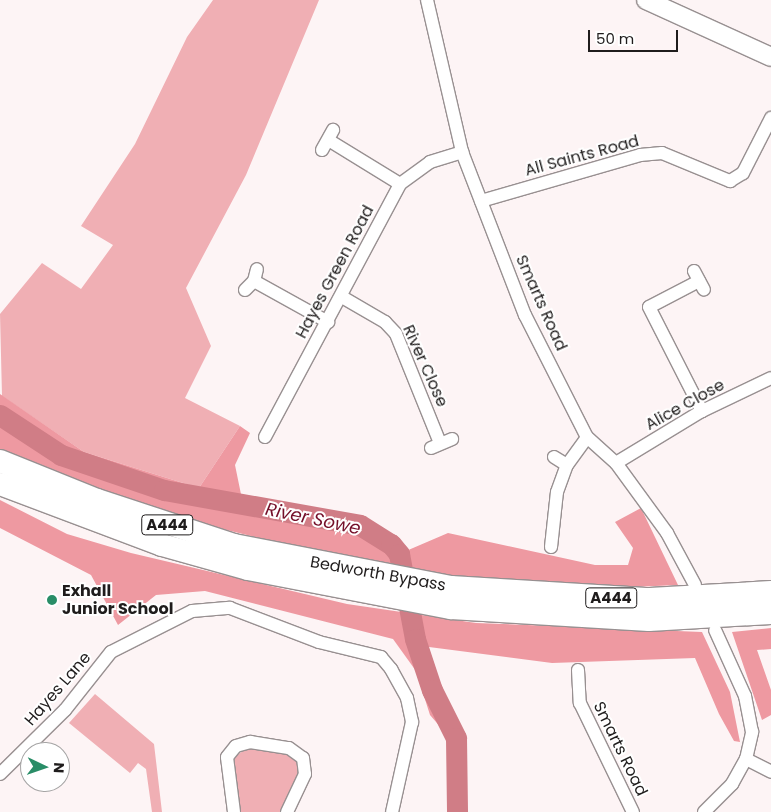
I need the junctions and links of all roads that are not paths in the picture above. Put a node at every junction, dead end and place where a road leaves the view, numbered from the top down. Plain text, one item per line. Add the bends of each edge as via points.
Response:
1 (427, 0) edge
2 (646, 0) edge
3 (771, 58) edge
4 (771, 118) edge
5 (328, 141) dead end
6 (462, 152) junction
7 (400, 184) junction
8 (481, 201) junction
9 (699, 281) dead end
10 (245, 290) dead end
11 (342, 297) junction
12 (328, 322) junction
13 (771, 378) edge
14 (702, 411) junction
15 (265, 437) dead end
16 (587, 437) junction
17 (441, 443) dead end
18 (554, 457) dead end
19 (0, 461) edge
20 (616, 463) junction
21 (567, 465) junction
22 (0, 484) edge
23 (551, 546) dead end
24 (340, 579) junction
25 (695, 585) dead end
26 (771, 592) edge
27 (451, 598) junction
28 (771, 613) edge
29 (715, 630) dead end
30 (578, 670) dead end
31 (746, 759) junction
32 (771, 772) edge
33 (0, 774) edge
34 (720, 808) edge
35 (234, 812) edge
36 (287, 812) edge
37 (392, 812) edge
38 (633, 812) edge
39 (704, 812) edge

1 - 6 street, Smarts Road
2 - 3 street
4 - 8 street, All Saints Road via 743,173 730,182 662,153 640,155
5 - 7 street
6 - 7 street, Hayes Green Road via 430,162
6 - 8 street, Smarts Road
7 - 11 street, Hayes Green Road
8 - 16 street, Smarts Road via 525,315
9 - 14 street via 649,308
10 - 12 street via 256,275
11 - 12 street, Hayes Green Road
11 - 17 street, River Close via 385,322 396,334
12 - 15 street, Hayes Green Road
13 - 14 street, Alice Close
14 - 20 street, Alice Close
16 - 20 street, Smarts Road
16 - 21 street
18 - 21 street
19 - 24 highway, Bedworth Bypass / A444 via 165,524
20 - 25 street, Smarts Road via 667,533
21 - 23 street via 557,492
22 - 24 highway, Bedworth Bypass / A444 via 162,545
24 - 27 highway, Bedworth Bypass / A444
26 - 27 highway, Bedworth Bypass / A444 via 650,600
27 - 28 highway, Bedworth Bypass / A444 via 649,620
29 - 31 street via 745,696 752,732
30 - 38 street, Smarts Road via 580,703
31 - 32 street
31 - 34 street
33 - 37 street, Hayes Lane via 66,710 111,652 148,637 192,611 230,608 319,642 381,657 400,683 412,722
34 - 39 street
35 - 36 street via 227,757 236,746 250,742 289,748 303,758 305,774

